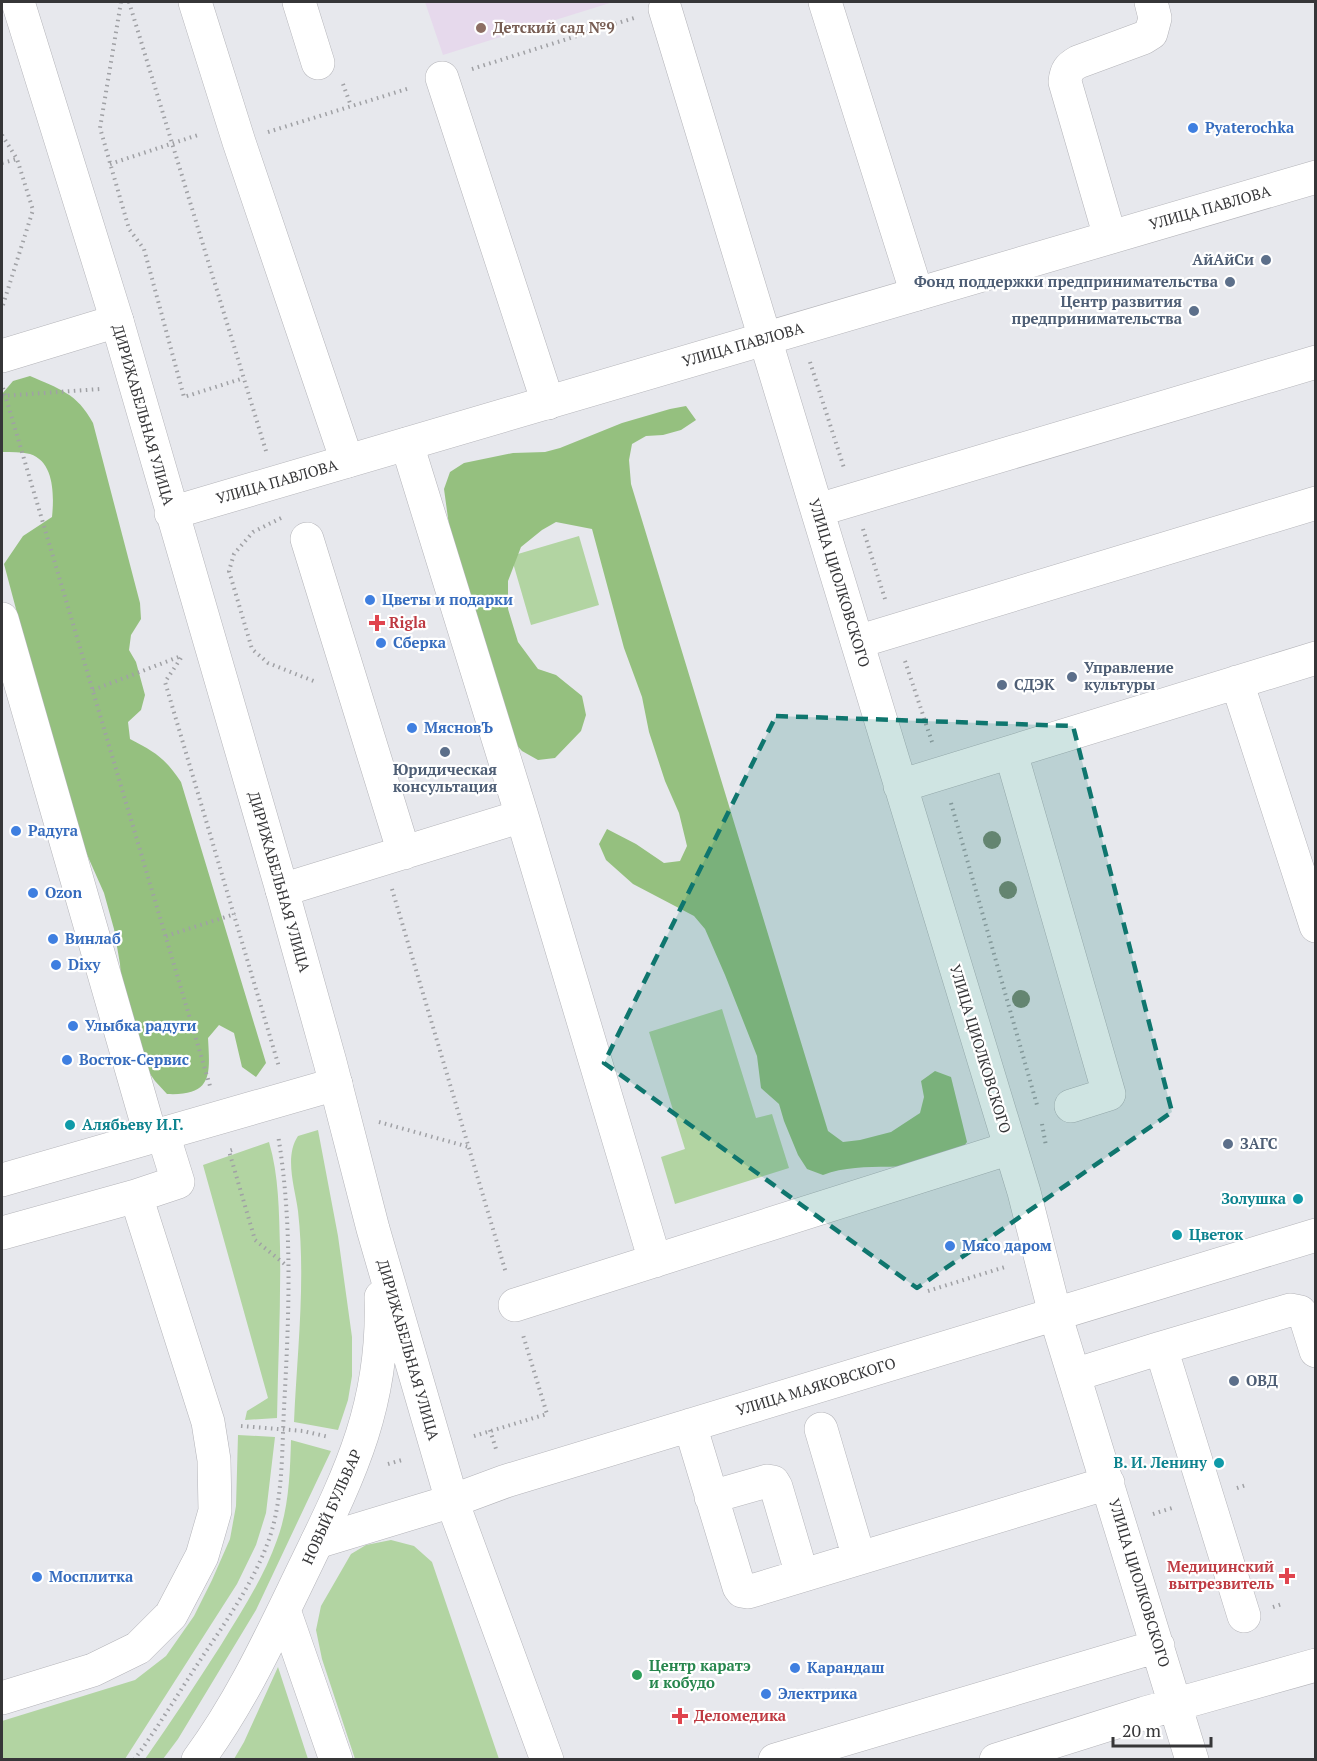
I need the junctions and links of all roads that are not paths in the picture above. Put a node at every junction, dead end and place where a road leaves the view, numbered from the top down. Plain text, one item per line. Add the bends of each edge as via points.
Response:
1 (18, 2) edge
2 (195, 2) edge
3 (299, 2) edge
4 (825, 2) edge
5 (1151, 2) edge
6 (665, 9) dead end
7 (318, 63) dead end
8 (442, 78) dead end
9 (1316, 177) edge
10 (1110, 237) junction
11 (917, 294) junction
12 (117, 321) junction
13 (764, 339) junction
14 (2, 356) edge
15 (1316, 362) edge
16 (548, 403) junction
17 (406, 444) junction
18 (347, 462) junction
19 (1316, 503) edge
20 (818, 510) junction
21 (171, 513) junction
22 (298, 527) road end
23 (2, 619) edge
24 (857, 642) junction
25 (1316, 657) edge
26 (1237, 682) junction
27 (1011, 753) junction
28 (900, 786) junction
29 (522, 816) junction
30 (394, 856) junction
31 (282, 890) junction
32 (1316, 926) edge
33 (336, 1084) junction
34 (1071, 1106) dead end
35 (157, 1136) junction
36 (1010, 1148) junction
37 (2, 1180) edge
38 (135, 1196) junction
39 (372, 1229) junction
40 (2, 1233) edge
41 (1316, 1234) edge
42 (655, 1261) junction
43 (515, 1305) dead end
44 (1055, 1314) junction
45 (1161, 1348) junction
46 (1316, 1351) edge
47 (1074, 1375) junction
48 (690, 1425) junction
49 (821, 1430) dead end
50 (1108, 1484) junction
51 (711, 1497) junction
52 (452, 1501) junction
53 (317, 1542) junction
54 (859, 1558) junction
55 (802, 1575) junction
56 (284, 1610) junction
57 (1244, 1616) dead end
58 (1158, 1646) junction
59 (1316, 1665) edge
60 (2, 1698) edge
61 (1176, 1705) junction
62 (198, 1760) edge
63 (336, 1760) edge
64 (547, 1760) edge
65 (775, 1760) edge
66 (996, 1760) edge
67 (1192, 1760) edge

1 - 12 main road, ДИРИЖАБЕЛЬНАЯ УЛИЦА
2 - 18 main road
3 - 7 main road
4 - 11 main road
5 - 10 main road via 1155,18 1151,33 1078,62 1066,73 1065,82
6 - 13 main road, УЛИЦА ЦИОЛКОВСКОГО
8 - 16 main road
9 - 10 main road, УЛИЦА ПАВЛОВА
10 - 11 main road, УЛИЦА ПАВЛОВА
11 - 13 main road, УЛИЦА ПАВЛОВА
12 - 14 main road
12 - 21 main road, ДИРИЖАБЕЛЬНАЯ УЛИЦА
13 - 16 main road, УЛИЦА ПАВЛОВА
13 - 20 main road, УЛИЦА ЦИОЛКОВСКОГО
15 - 20 main road
16 - 17 main road, УЛИЦА ПАВЛОВА
17 - 18 main road, УЛИЦА ПАВЛОВА
17 - 29 main road
18 - 21 main road, УЛИЦА ПАВЛОВА
19 - 24 main road
20 - 24 main road, УЛИЦА ЦИОЛКОВСКОГО
21 - 31 main road, ДИРИЖАБЕЛЬНАЯ УЛИЦА
22 - 30 main road via 356,698
23 - 35 main road
24 - 28 main road, УЛИЦА ЦИОЛКОВСКОГО
25 - 26 main road
26 - 27 main road
26 - 32 main road
27 - 28 main road
27 - 34 main road via 1109,1094
28 - 36 main road, УЛИЦА ЦИОЛКОВСКОГО
29 - 30 main road
29 - 42 main road
30 - 31 main road
31 - 33 main road, ДИРИЖАБЕЛЬНАЯ УЛИЦА
33 - 35 main road
33 - 39 main road, ДИРИЖАБЕЛЬНАЯ УЛИЦА
35 - 37 main road
35 - 38 main road via 178,1182
36 - 42 main road
36 - 44 main road, УЛИЦА ЦИОЛКОВСКОГО
38 - 40 main road
38 - 60 main road via 208,1422 214,1460 215,1511 202,1556 171,1615 138,1648 93,1670
39 - 52 main road, ДИРИЖАБЕЛЬНАЯ УЛИЦА
39 - 53 main road, НОВЫЙ БУЛЬВАР via 381,1286 378,1376 358,1450
41 - 44 main road, УЛИЦА МАЯКОВСКОГО
42 - 43 main road
44 - 47 main road, УЛИЦА ЦИОЛКОВСКОГО
44 - 48 main road, УЛИЦА МАЯКОВСКОГО
45 - 46 main road via 1290,1310 1300,1312 1305,1319
45 - 47 main road
45 - 57 main road
47 - 50 main road, УЛИЦА ЦИОЛКОВСКОГО
48 - 51 main road
48 - 52 main road, УЛИЦА МАЯКОВСКОГО
49 - 54 main road
50 - 54 main road
50 - 58 main road, УЛИЦА ЦИОЛКОВСКОГО
51 - 55 main road via 773,1482
51 - 55 main road via 742,1591
52 - 53 main road, УЛИЦА МАЯКОВСКОГО
52 - 64 main road, ДИРИЖАБЕЛЬНАЯ УЛИЦА
53 - 56 main road, НОВЫЙ БУЛЬВАР
54 - 55 main road
56 - 62 main road, НОВЫЙ БУЛЬВАР via 265,1650
56 - 63 main road
58 - 61 main road, УЛИЦА ЦИОЛКОВСКОГО
58 - 65 main road
59 - 61 main road
61 - 66 main road
61 - 67 main road, УЛИЦА ЦИОЛКОВСКОГО

